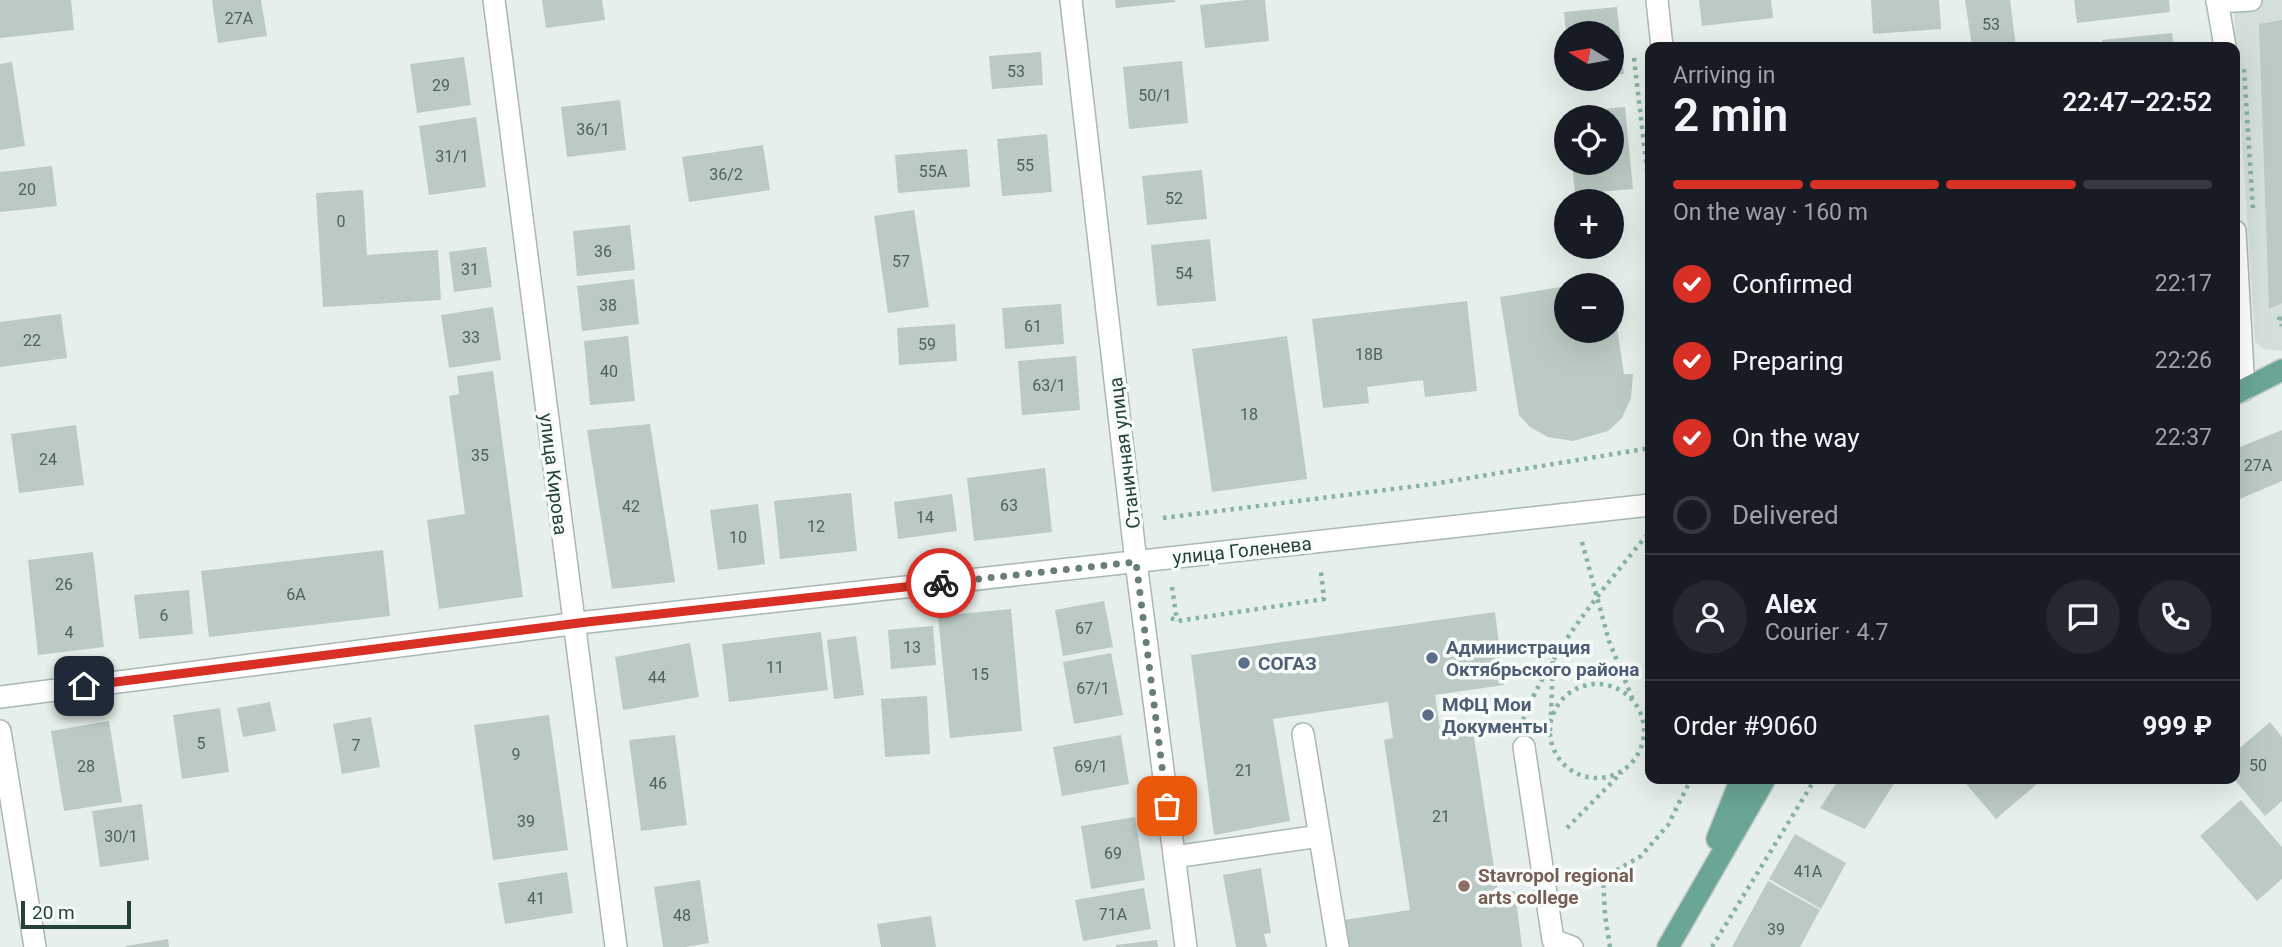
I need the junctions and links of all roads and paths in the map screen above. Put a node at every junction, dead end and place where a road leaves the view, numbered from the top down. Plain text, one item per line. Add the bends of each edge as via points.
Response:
1 (494, 0) edge
2 (1071, 0) edge
3 (1657, 0) edge
4 (2252, 0) edge
5 (2217, 1) edge
6 (1661, 42) edge
7 (2231, 42) edge
8 (1634, 55) dead end
9 (2240, 104) edge
10 (1645, 152) edge
11 (2253, 220) dead end
12 (2282, 318) edge
13 (2282, 326) edge
14 (2282, 370) edge
15 (2240, 391) edge
16 (1645, 449) edge
17 (1645, 506) edge
18 (1163, 518) dead end
19 (1580, 535) dead end
20 (1645, 535) edge
21 (1136, 562) junction
22 (1334, 570) dead end
23 (1596, 597) junction
24 (1177, 621) dead end
25 (573, 624) junction
26 (1554, 658) junction
27 (0, 697) edge
28 (1633, 701) junction
29 (1550, 723) junction
30 (0, 732) edge
31 (1303, 734) dead end
32 (1524, 747) joint
33 (1625, 769) junction
34 (1688, 784) edge
35 (1739, 784) edge
36 (1762, 784) edge
37 (1812, 784) edge
38 (1320, 836) junction
39 (1541, 855) junction
40 (1174, 857) junction
41 (1691, 906) junction
42 (34, 947) edge
43 (616, 947) edge
44 (1185, 947) edge
45 (1338, 947) edge
46 (1572, 947) edge
47 (1610, 947) edge
48 (1668, 947) edge
49 (1712, 947) edge

1 - 25 street, улица Кирова
2 - 21 street, Станичная улица
3 - 6 street
4 - 5 street
5 - 7 street
8 - 10 path
9 - 11 path
12 - 13 path via 2278,319
14 - 15 main road
16 - 18 path via 1433,484
17 - 21 street, улица Голенева
19 - 23 path
20 - 23 path
21 - 25 street, улица Голенева
21 - 40 street, Станичная улица
22 - 24 path via 1321,572 1324,599
23 - 26 path
23 - 28 path
25 - 27 street, улица Голенева
25 - 43 street, улица Кирова
26 - 29 path
26 - 32 path via 1523,719
28 - 29 path via 1608,685 1578,687 1565,696
28 - 33 path via 1644,729 1642,744
29 - 33 path via 1555,754 1579,775 1611,776
30 - 42 street
31 - 38 street
32 - 39 street
33 - 39 path
34 - 47 path via 1668,825 1641,856 1603,878
35 - 41 main road
36 - 41 main road
37 - 49 path
38 - 40 street
38 - 45 street
39 - 46 street via 1553,940
40 - 44 street, Станичная улица
41 - 48 main road

